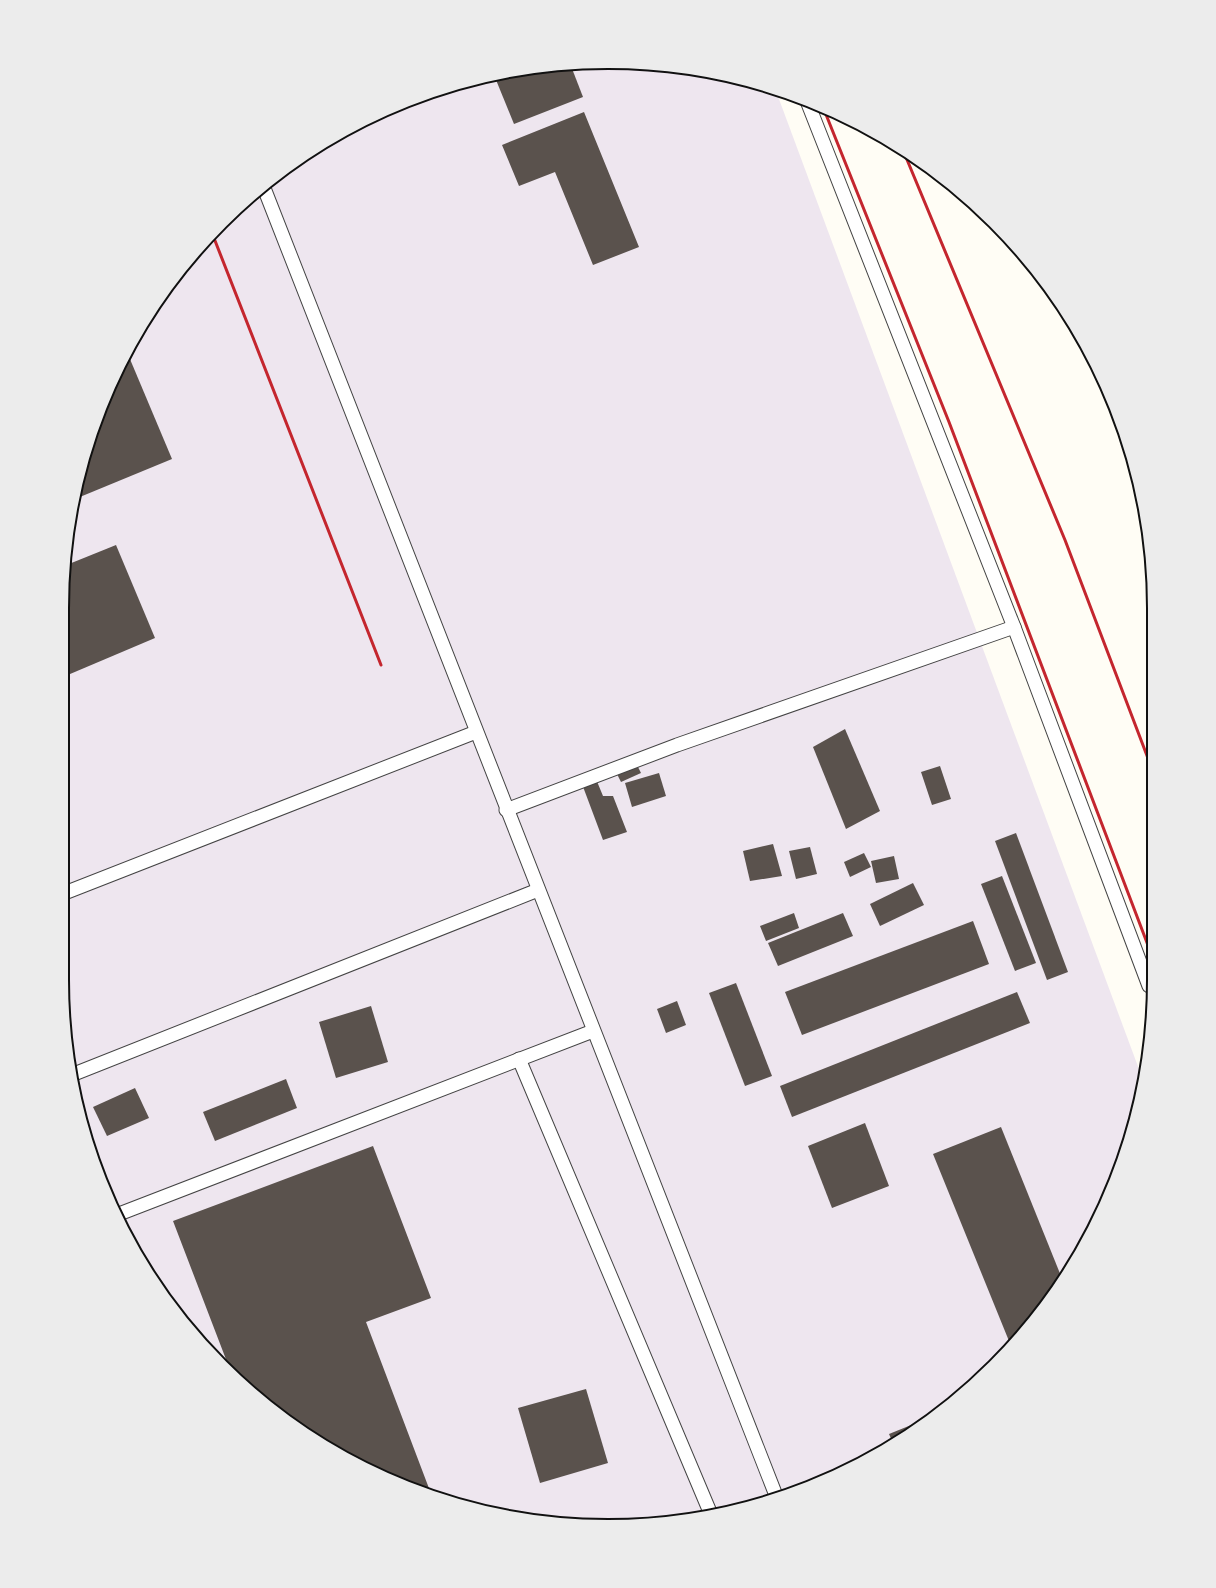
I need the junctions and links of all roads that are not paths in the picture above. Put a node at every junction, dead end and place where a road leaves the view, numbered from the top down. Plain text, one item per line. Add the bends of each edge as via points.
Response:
1 (810, 109) edge
2 (266, 192) edge
3 (1014, 627) junction
4 (476, 732) junction
5 (506, 810) junction
6 (538, 890) junction
7 (69, 891) edge
8 (1147, 981) edge
9 (593, 1031) junction
10 (519, 1059) junction
11 (77, 1073) edge
12 (122, 1213) edge
13 (775, 1492) edge
14 (709, 1510) edge

1 - 3 lane
2 - 4 lane
3 - 5 lane via 677,745
3 - 8 lane
4 - 5 lane
4 - 7 lane
5 - 6 lane
6 - 9 lane
6 - 11 lane
9 - 10 lane
9 - 13 lane
10 - 12 lane
10 - 14 lane

